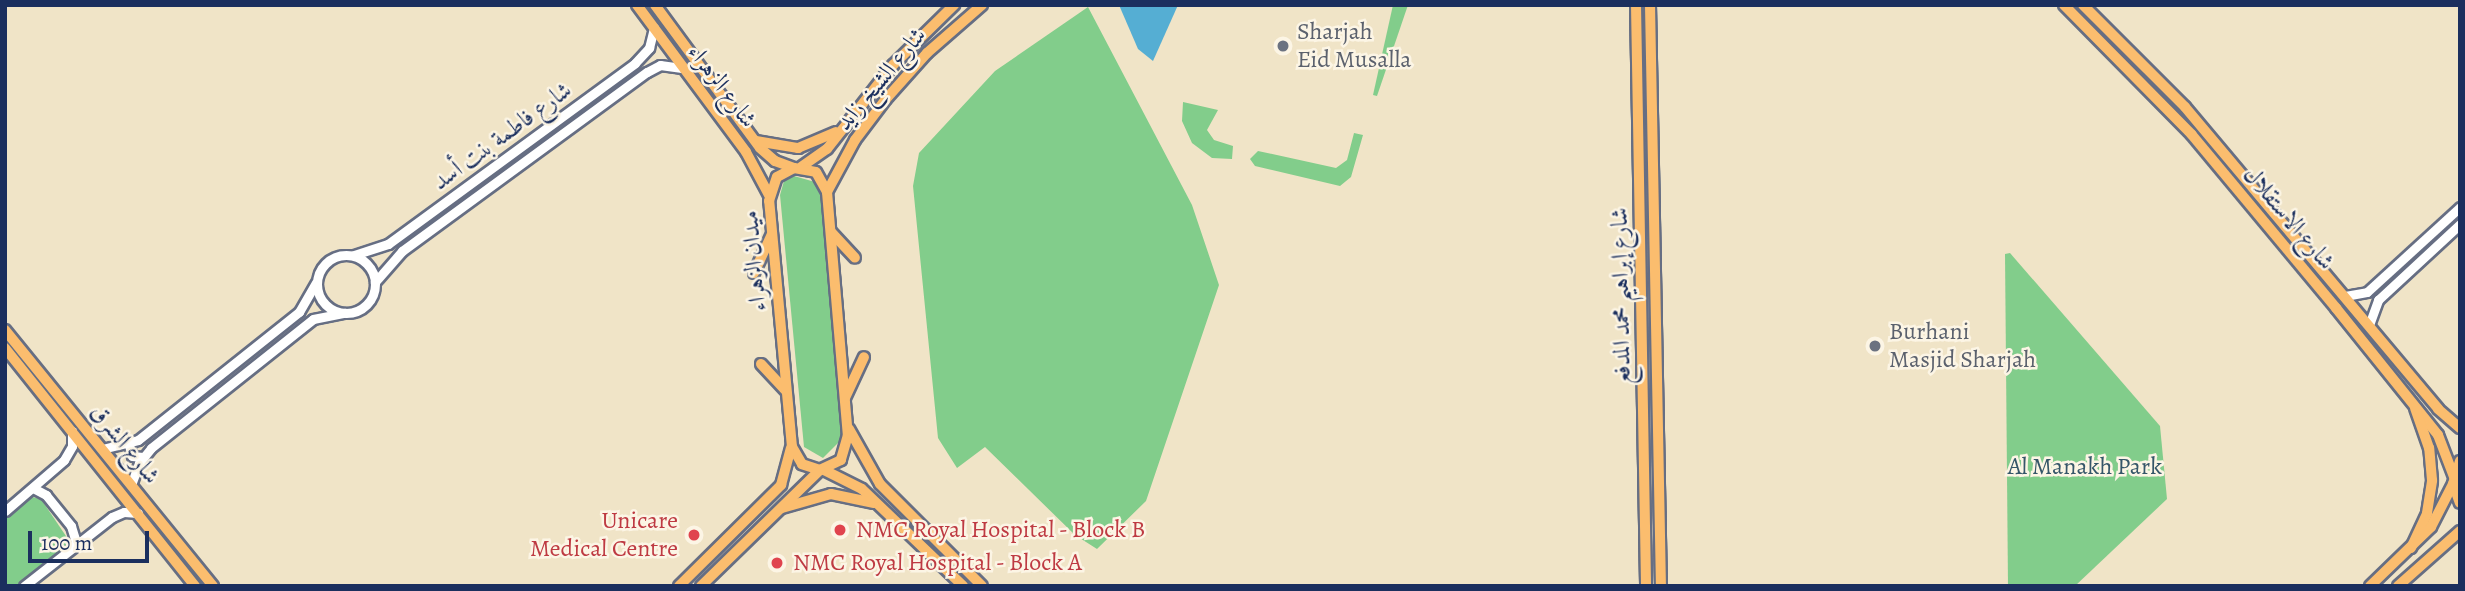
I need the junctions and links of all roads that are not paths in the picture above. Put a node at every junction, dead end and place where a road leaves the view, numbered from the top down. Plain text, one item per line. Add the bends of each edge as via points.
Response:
1 (637, 5) edge
2 (655, 5) edge
3 (954, 5) edge
4 (982, 5) edge
5 (1636, 5) edge
6 (1644, 5) edge
7 (1650, 5) edge
8 (2064, 5) edge
9 (2085, 6) edge
10 (654, 28) junction
11 (1650, 44) junction
12 (908, 48) junction
13 (646, 52) junction
14 (654, 68) junction
15 (682, 68) junction
16 (896, 87) junction
17 (851, 118) junction
18 (753, 139) junction
19 (797, 167) junction
20 (827, 192) junction
21 (769, 195) junction
22 (2460, 208) edge
23 (2460, 224) edge
24 (773, 232) junction
25 (831, 232) junction
26 (2410, 253) junction
27 (354, 255) junction
28 (855, 258) dead end
29 (2411, 270) junction
30 (754, 274) dead end
31 (375, 282) junction
32 (316, 283) junction
33 (2345, 296) junction
34 (2336, 308) junction
35 (345, 313) junction
36 (2369, 325) junction
37 (5, 330) edge
38 (5, 348) edge
39 (864, 357) dead end
40 (761, 364) dead end
41 (786, 391) junction
42 (845, 398) junction
43 (2414, 404) junction
44 (847, 424) junction
45 (2460, 428) edge
46 (72, 430) junction
47 (790, 438) junction
48 (129, 445) junction
49 (102, 450) junction
50 (143, 457) junction
51 (2460, 461) edge
52 (822, 470) junction
53 (2453, 481) junction
54 (131, 485) junction
55 (33, 488) junction
56 (2460, 503) edge
57 (880, 505) junction
58 (5, 511) edge
59 (775, 512) junction
60 (138, 513) junction
61 (2460, 531) edge
62 (77, 546) junction
63 (2411, 548) junction
64 (24, 586) edge
65 (195, 586) edge
66 (213, 586) edge
67 (679, 586) edge
68 (701, 586) edge
69 (962, 586) edge
70 (982, 586) edge
71 (1646, 586) edge
72 (1661, 586) edge
73 (2370, 586) edge
74 (2398, 586) edge

1 - 10 main road, شارع الزهراء
2 - 18 main road, شارع الزهراء
3 - 12 main road, شارع الشيخ زايد
4 - 16 main road, شارع الشيخ زايد
5 - 71 main road, شارع إبراهيم محمد المدفع
6 - 11 main road
7 - 11 main road, شارع إبراهيم محمد المدفع
8 - 34 main road, شارع الاستقلال via 2192,135
9 - 33 main road, شارع الاستقلال via 2185,107
10 - 13 street
10 - 15 main road, شارع الزهراء
11 - 72 main road, شارع إبراهيم محمد المدفع
12 - 16 main road via 891,77
12 - 17 main road, شارع الشيخ زايد
13 - 14 street via 655,60
13 - 27 street, شارع فاطمة بنت أسد via 388,244
14 - 15 street via 668,64
14 - 31 street, شارع فاطمة بنت أسد via 402,251
15 - 21 main road, شارع الزهراء via 746,152
16 - 20 main road, شارع الشيخ زايد via 855,140
17 - 18 main road via 827,138 806,147 783,149
17 - 19 main road, شارع الشيخ زايد via 827,149
18 - 19 main road, شارع الزهراء via 775,161
19 - 20 main road via 822,177
19 - 21 main road, ميدان الزهراء via 777,177
20 - 25 main road
21 - 24 main road, ميدان الزهراء
22 - 26 street
23 - 29 street
24 - 30 main road
24 - 41 main road, ميدان الزهراء
25 - 28 main road
25 - 42 main road
26 - 29 street via 2407,265
26 - 33 street via 2367,292
27 - 31 street via 369,265
27 - 32 street via 334,257 324,264
29 - 36 street via 2375,303
31 - 35 street via 366,306
32 - 35 street via 324,304
32 - 48 street via 299,312
33 - 36 main road, شارع الاستقلال
34 - 36 main road via 2360,328
34 - 43 main road, شارع الاستقلال
35 - 50 street via 313,319
36 - 45 main road, شارع الاستقلال via 2438,410
37 - 49 main road, شارع الشرق
38 - 46 main road, شارع الشرق
39 - 42 main road
40 - 41 main road
41 - 47 main road, ميدان الزهراء
42 - 44 main road
43 - 53 main road, شارع الاستقلال via 2442,443
43 - 63 main road via 2429,448 2432,480 2427,513
44 - 52 main road via 844,456
44 - 70 main road via 876,479
46 - 55 street via 67,457
46 - 60 main road, شارع الشرق
47 - 52 main road, ميدان الزهراء via 802,464
47 - 67 main road via 780,485
48 - 49 street
48 - 50 street via 132,456
49 - 54 main road, شارع الشرق
50 - 54 street
51 - 53 main road
52 - 57 main road via 848,478
52 - 59 main road
53 - 56 main road, شارع الاستقلال
53 - 63 main road via 2437,519
54 - 66 main road, شارع الشرق
55 - 58 street
55 - 62 street via 45,494 71,526
57 - 59 main road via 831,494
57 - 69 main road
59 - 68 main road
60 - 62 street via 116,515
60 - 65 main road, شارع الشرق
61 - 74 main road
62 - 64 street
63 - 73 main road

